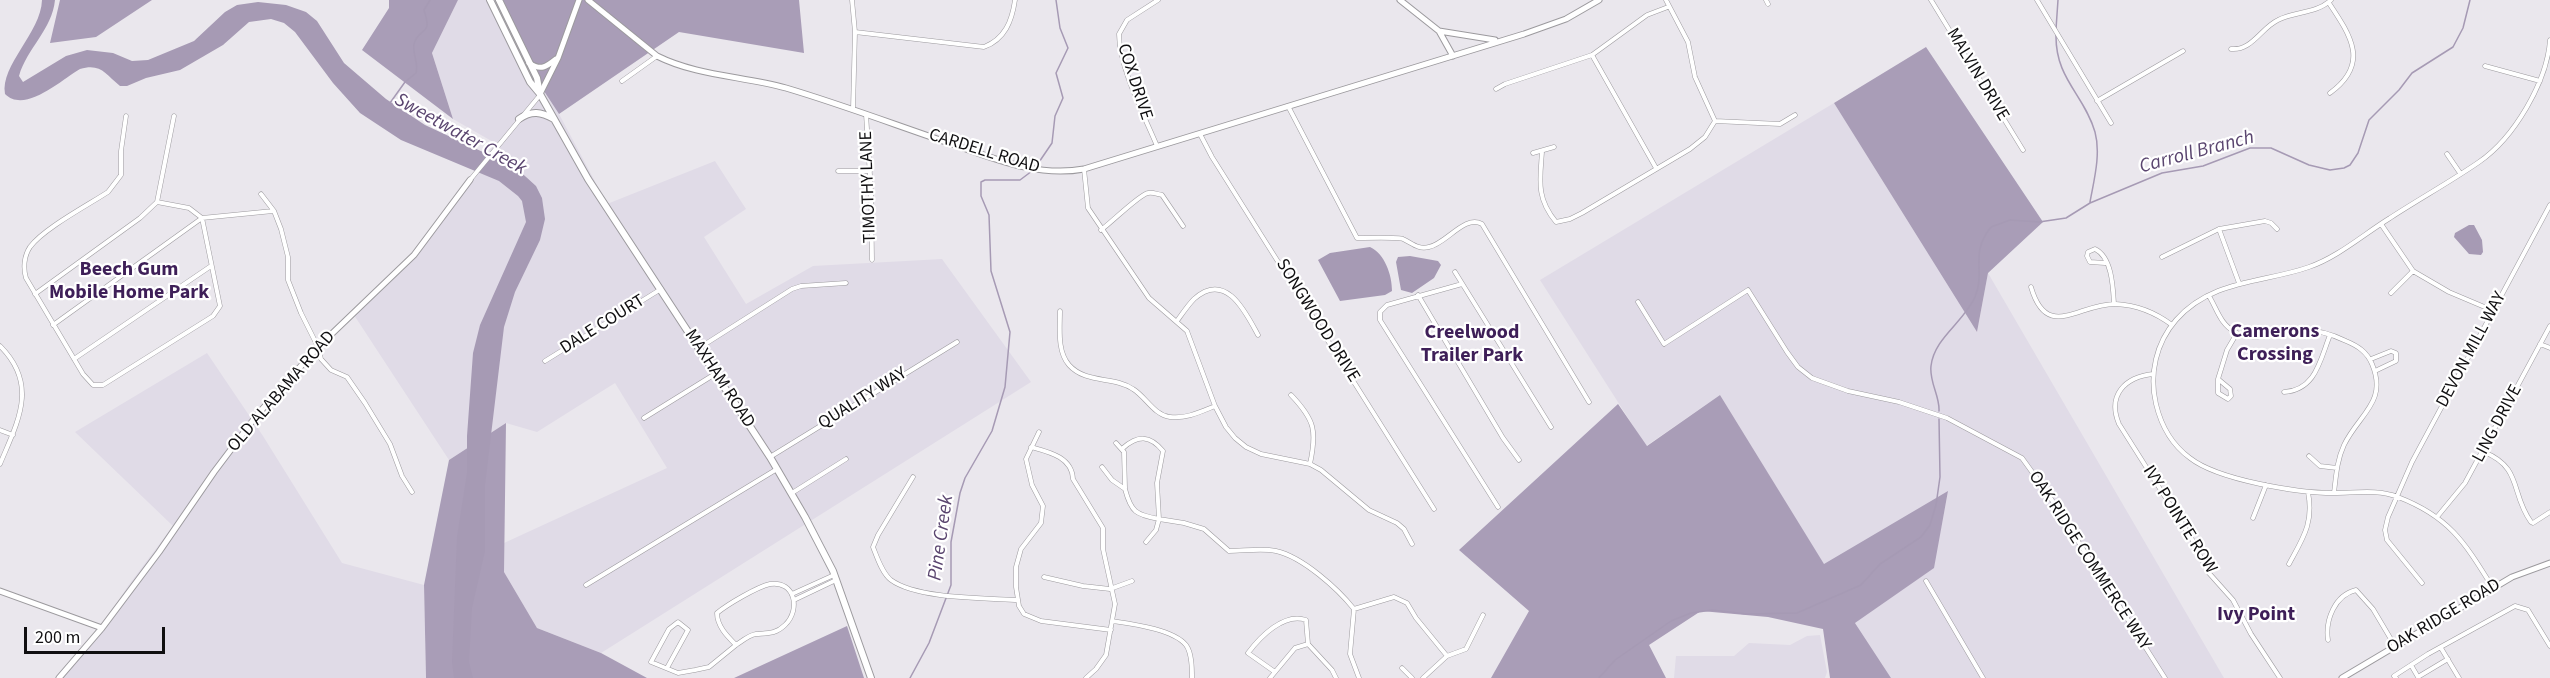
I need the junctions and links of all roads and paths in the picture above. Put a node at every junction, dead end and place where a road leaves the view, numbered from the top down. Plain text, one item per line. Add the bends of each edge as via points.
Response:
1 (490, 0) edge
2 (499, 0) edge
3 (579, 0) edge
4 (588, 0) edge
5 (852, 0) edge
6 (1015, 0) edge
7 (1158, 0) edge
8 (1400, 0) edge
9 (1599, 0) edge
10 (1665, 0) edge
11 (1931, 0) edge
12 (2037, 0) edge
13 (2330, 1) edge
14 (1668, 7) junction
15 (1439, 31) junction
16 (855, 32) junction
17 (1499, 40) junction
18 (2550, 40) edge
19 (2231, 49) dead end
20 (2183, 51) dead end
21 (1592, 55) junction
22 (657, 56) junction
23 (1453, 56) junction
24 (558, 58) junction
25 (529, 63) junction
26 (2485, 66) dead end
27 (622, 81) dead end
28 (2540, 81) junction
29 (1496, 90) dead end
30 (2330, 93) dead end
31 (540, 94) junction
32 (2097, 101) junction
33 (1288, 105) junction
34 (853, 109) junction
35 (866, 113) junction
36 (1795, 115) dead end
37 (126, 116) dead end
38 (174, 116) dead end
39 (519, 119) junction
40 (555, 119) junction
41 (1715, 120) junction
42 (2111, 123) dead end
43 (1200, 134) junction
44 (1157, 146) junction
45 (1554, 147) dead end
46 (2023, 150) dead end
47 (1542, 152) junction
48 (1533, 153) dead end
49 (2447, 154) dead end
50 (1656, 168) junction
51 (1084, 169) junction
52 (838, 171) dead end
53 (870, 171) junction
54 (2460, 174) junction
55 (470, 180) joint
56 (261, 194) dead end
57 (157, 202) junction
58 (2550, 205) edge
59 (274, 211) junction
60 (202, 218) junction
61 (2381, 224) junction
62 (1183, 226) dead end
63 (2277, 229) dead end
64 (1101, 230) junction
65 (2219, 230) junction
66 (2162, 257) dead end
67 (872, 260) dead end
68 (2105, 264) junction
69 (211, 266) junction
70 (2413, 271) junction
71 (1455, 272) dead end
72 (846, 283) dead end
73 (2239, 283) junction
74 (1462, 284) junction
75 (2031, 287) dead end
76 (661, 289) junction
77 (2391, 293) dead end
78 (35, 294) junction
79 (1418, 295) junction
80 (2209, 296) junction
81 (1638, 302) dead end
82 (2114, 304) junction
83 (1060, 311) dead end
84 (2494, 311) junction
85 (1177, 321) junction
86 (53, 325) junction
87 (2172, 325) junction
88 (2550, 326) edge
89 (2237, 333) junction
90 (1258, 335) dead end
91 (2330, 335) junction
92 (957, 342) dead end
93 (2541, 344) junction
94 (0, 346) edge
95 (318, 347) junction
96 (698, 348) junction
97 (2550, 348) edge
98 (75, 359) junction
99 (2371, 359) junction
100 (545, 361) dead end
101 (2375, 371) junction
102 (715, 374) junction
103 (2152, 374) junction
104 (2218, 379) junction
105 (2284, 392) dead end
106 (1291, 395) dead end
107 (1589, 402) dead end
108 (1215, 406) junction
109 (644, 418) dead end
110 (1551, 427) dead end
111 (0, 430) edge
112 (1039, 432) dead end
113 (13, 435) junction
114 (1116, 443) dead end
115 (1031, 447) junction
116 (1124, 448) junction
117 (2484, 452) junction
118 (2309, 456) dead end
119 (770, 457) junction
120 (846, 459) dead end
121 (1519, 460) dead end
122 (1310, 464) junction
123 (0, 465) edge
124 (1102, 467) dead end
125 (2337, 468) junction
126 (777, 469) junction
127 (913, 477) dead end
128 (2266, 485) junction
129 (1125, 489) junction
130 (412, 492) dead end
131 (2308, 492) junction
132 (791, 493) junction
133 (2334, 493) junction
134 (2396, 496) junction
135 (1498, 507) dead end
136 (1434, 509) dead end
137 (2550, 512) edge
138 (2437, 517) junction
139 (2253, 518) dead end
140 (1159, 519) junction
141 (1146, 542) dead end
142 (1412, 544) dead end
143 (2550, 563) edge
144 (2289, 564) dead end
145 (835, 577) junction
146 (1044, 577) dead end
147 (1132, 581) dead end
148 (1926, 581) dead end
149 (2422, 582) dead end
150 (586, 585) dead end
151 (1110, 588) junction
152 (2493, 588) junction
153 (0, 591) edge
154 (792, 594) junction
155 (795, 600) junction
156 (1018, 600) junction
157 (1354, 609) junction
158 (1483, 615) dead end
159 (1112, 621) junction
160 (102, 628) junction
161 (1111, 630) junction
162 (2328, 640) dead end
163 (1308, 644) junction
164 (736, 645) junction
165 (2395, 646) junction
166 (2550, 646) edge
167 (2441, 648) junction
168 (1447, 656) junction
169 (2448, 659) junction
170 (2411, 665) junction
171 (667, 668) junction
172 (1402, 668) dead end
173 (1275, 672) junction
174 (59, 678) edge
175 (871, 678) edge
176 (1086, 678) edge
177 (1192, 678) edge
178 (1270, 678) edge
179 (1335, 678) edge
180 (1359, 678) edge
181 (1412, 678) edge
182 (1424, 678) edge
183 (1983, 678) edge
184 (2165, 678) edge
185 (2280, 678) edge
186 (2342, 678) edge
187 (2396, 678) edge
188 (2418, 678) edge
189 (2459, 678) edge

1 - 31 main road, MAXHAM ROAD via 530,82
2 - 25 main road, MAXHAM ROAD
3 - 24 street
4 - 22 street, CARDELL ROAD
5 - 16 street
6 - 16 street via 1006,30 984,47
7 - 44 street, COX DRIVE via 1127,20 1119,34 1137,100
8 - 15 street
9 - 17 street, CARDELL ROAD via 1557,22
10 - 14 street
11 - 46 street, MALVIN DRIVE
12 - 32 street
13 - 19 street via 2317,9 2279,19 2244,47
13 - 30 street via 2354,47 2353,66 2344,83
14 - 21 street via 1647,15
14 - 41 street via 1688,42 1695,77
15 - 17 street
15 - 23 street
16 - 34 street
17 - 23 street, CARDELL ROAD
18 - 28 street
20 - 32 street
21 - 29 street
21 - 50 street
22 - 27 street
22 - 34 street, CARDELL ROAD via 692,69 783,87
23 - 33 street, CARDELL ROAD
24 - 25 street via 545,68
24 - 31 street
25 - 31 main road, MAXHAM ROAD
26 - 28 street
28 - 54 street via 2500,143
31 - 39 street, OLD ALABAMA ROAD
31 - 40 main road, MAXHAM ROAD
32 - 42 street
33 - 43 street, CARDELL ROAD
33 - 107 street via 1357,238 1400,237 1429,248 1468,224 1482,224
34 - 35 street, CARDELL ROAD
35 - 51 street, CARDELL ROAD via 1025,168 1051,172
35 - 53 street, TIMOTHY LANE
36 - 41 street via 1780,124
37 - 78 street via 117,183 41,237 29,250 24,271
38 - 57 street
39 - 40 main road via 540,112
39 - 55 street, OLD ALABAMA ROAD
40 - 76 main road, MAXHAM ROAD via 588,179
41 - 50 street via 1705,137
43 - 44 street, CARDELL ROAD
43 - 136 street, SONGWOOD DRIVE
44 - 51 street, CARDELL ROAD
45 - 47 street
47 - 48 street
47 - 50 street via 1539,187 1546,211 1556,222 1582,213
49 - 54 street
51 - 64 street via 1088,208
52 - 53 street
53 - 67 street, TIMOTHY LANE
54 - 61 street
55 - 95 street, OLD ALABAMA ROAD via 414,255
56 - 59 street
57 - 60 street via 189,208
57 - 78 street
58 - 84 street, DEVON MILL WAY
59 - 60 street
59 - 95 street via 288,257 288,280
60 - 69 street
60 - 86 street
61 - 70 street
61 - 73 street via 2311,267
62 - 64 street via 1162,195 1150,192
63 - 65 street via 2265,221
64 - 85 street via 1149,298
65 - 66 street
65 - 73 street
68 - 68 street via 2090,262 2088,252 2098,250
68 - 82 street via 2113,285
69 - 98 street
69 - 98 street via 220,306 213,316 103,385 93,386
70 - 77 street
70 - 84 street
71 - 74 street
72 - 96 street via 792,289
73 - 80 street
74 - 79 street
74 - 110 street
75 - 82 street via 2043,313 2055,316
76 - 96 main road, MAXHAM ROAD
76 - 100 street, DALE COURT
78 - 86 street
79 - 121 street
79 - 135 street via 1387,305 1380,312 1380,320
80 - 87 street
80 - 89 street via 2221,320
81 - 184 street, OAK RIDGE COMMERCE WAY via 1664,344 1749,290 1787,352 1812,378 1947,418 2022,458
82 - 87 street via 2152,313
83 - 108 street via 1062,352 1082,375 1133,389 1169,417 1186,417
84 - 134 street, DEVON MILL WAY
85 - 90 street via 1202,293 1222,291 1240,303
85 - 108 street via 1191,339
86 - 98 street
87 - 103 street
88 - 93 street, LING DRIVE
89 - 91 street via 2261,337 2303,330
89 - 104 street
91 - 99 street via 2356,346
91 - 105 street via 2313,378 2294,392
92 - 119 street, QUALITY WAY
93 - 97 street
93 - 117 street, LING DRIVE
94 - 113 street via 11,357 23,391 23,408
95 - 130 street via 321,359 331,370 347,377 365,403
95 - 160 street, OLD ALABAMA ROAD via 250,424
96 - 102 main road, MAXHAM ROAD
99 - 101 street
99 - 101 street via 2391,351 2397,355 2393,363
101 - 125 street via 2374,400 2346,441
102 - 109 street
102 - 119 main road, MAXHAM ROAD
103 - 128 street via 2159,414 2181,450 2218,473
103 - 185 street, IVY POINTE ROW via 2129,380 2119,390 2114,403 2119,423 2193,541 2208,572 2233,600
104 - 104 street via 2218,393 2228,399 2230,389
106 - 122 street via 1314,428
108 - 122 street via 1226,427 1246,447
111 - 113 street
112 - 115 street
113 - 123 street
114 - 116 street
115 - 151 street via 1053,453 1072,470 1072,479 1103,528
115 - 156 street via 1026,459 1032,485 1043,506 1041,523 1021,549 1016,567
116 - 129 street
116 - 140 street via 1141,438 1163,451 1157,483
117 - 137 street via 2509,470 2531,522
117 - 138 street, LING DRIVE
118 - 125 street via 2320,466
119 - 126 main road, MAXHAM ROAD
120 - 132 street
122 - 142 street via 1369,510 1397,523
124 - 129 street
125 - 133 street
126 - 132 main road, MAXHAM ROAD
126 - 150 street
127 - 156 street via 873,547 889,578 902,586 956,597
128 - 131 street
128 - 139 street
129 - 140 street via 1130,507 1142,516
131 - 133 street
131 - 144 street via 2311,515
132 - 145 main road, MAXHAM ROAD
133 - 134 street
134 - 138 street
134 - 149 street, DEVON MILL WAY via 2385,530 2387,540
138 - 152 street via 2468,548
140 - 141 street
140 - 157 street via 1204,529 1229,551 1275,551 1294,557 1340,592
143 - 152 street, OAK RIDGE ROAD
145 - 154 street
145 - 155 street
145 - 175 main road, MAXHAM ROAD
146 - 151 street
147 - 151 street
148 - 183 street
151 - 159 street via 1115,604
152 - 165 street, OAK RIDGE ROAD
153 - 160 street
154 - 155 street
154 - 164 street via 779,584 768,585 717,613 721,627
155 - 164 street via 793,614 780,629 755,634
156 - 161 street via 1024,614 1041,621
157 - 168 street via 1394,597 1407,603
157 - 180 street via 1350,654
158 - 168 street via 1466,649
159 - 161 street
159 - 177 street via 1143,626 1180,640 1188,650
160 - 174 street, OLD ALABAMA ROAD
161 - 176 street via 1106,656
162 - 165 street via 2334,608 2356,590 2373,609
163 - 173 street via 1295,648
163 - 173 street via 1306,620 1298,617 1283,621 1267,634 1248,653
163 - 179 street
164 - 171 street via 710,666 678,673
165 - 186 street, OAK RIDGE ROAD
166 - 167 street via 2528,610 2514,606
167 - 169 street
167 - 170 street
168 - 182 street
169 - 188 street
169 - 189 street
170 - 187 street
170 - 188 street
171 - 171 street via 688,630 678,622 669,629 651,662
172 - 181 street
173 - 178 street

